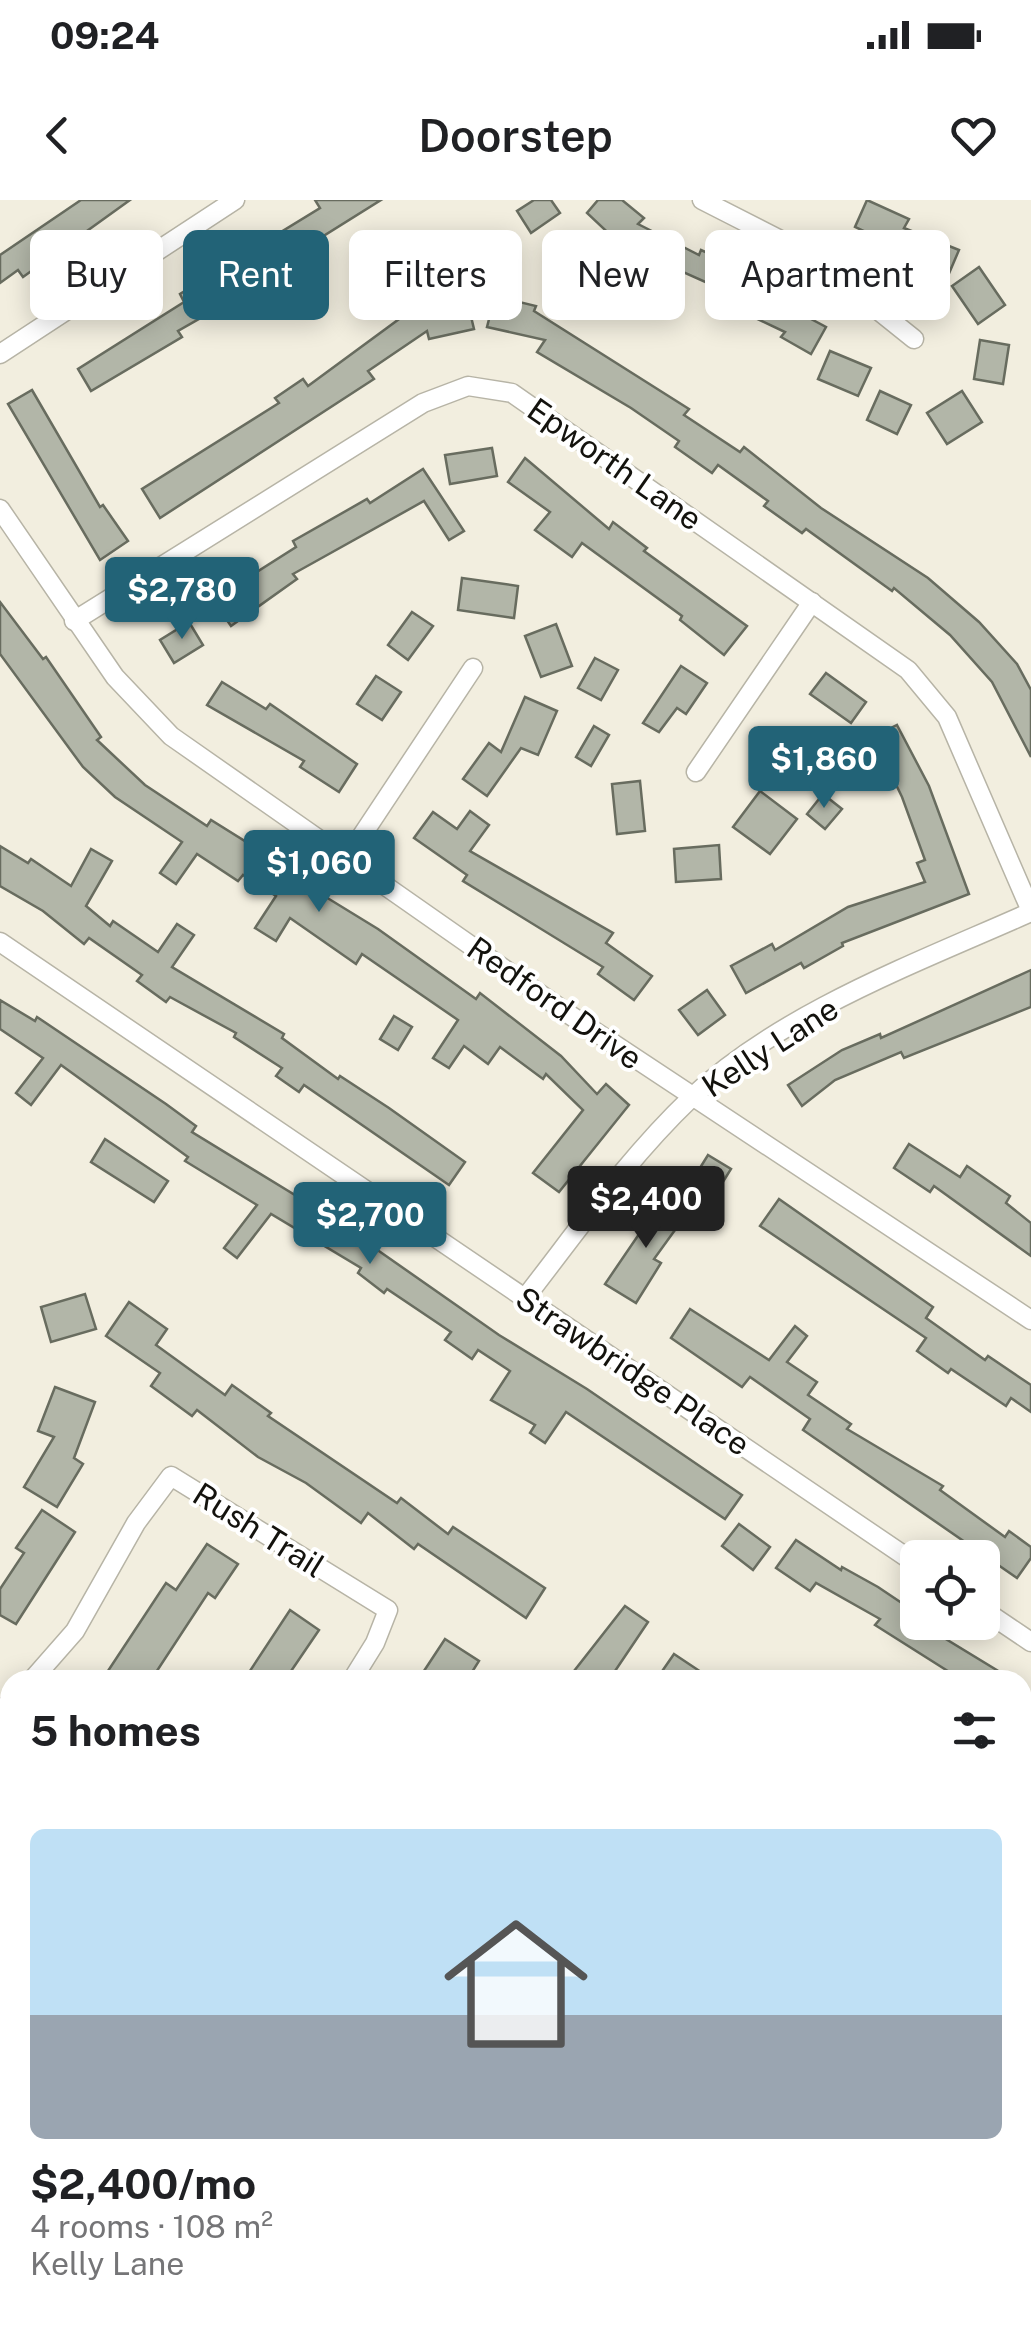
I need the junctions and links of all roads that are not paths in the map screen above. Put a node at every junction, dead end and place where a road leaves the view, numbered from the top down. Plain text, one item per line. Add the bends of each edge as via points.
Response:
1 (234, 200) edge
2 (702, 200) edge
3 (914, 339) dead end
4 (0, 354) edge
5 (0, 509) edge
6 (812, 602) junction
7 (74, 621) junction
8 (473, 668) dead end
9 (696, 772) dead end
10 (347, 858) junction
11 (1031, 912) edge
12 (0, 942) edge
13 (692, 1096) junction
14 (525, 1298) junction
15 (1031, 1320) edge
16 (900, 1553) edge
17 (1000, 1621) edge
18 (1031, 1642) edge
19 (41, 1670) edge
20 (358, 1670) edge

1 - 4 street
2 - 3 street via 808,254
5 - 7 street, Redford Drive
6 - 7 street, Epworth Lane via 534,406 490,387 468,386 423,404
6 - 9 street
6 - 11 street, Epworth Lane via 930,692 960,743
7 - 10 street, Redford Drive via 118,682 171,736
8 - 10 street
10 - 13 street, Redford Drive
11 - 13 street, Kelly Lane via 835,1002 746,1054
12 - 14 street, Strawbridge Place
13 - 14 street, Kelly Lane via 630,1162
13 - 15 street, Redford Drive
14 - 16 street, Strawbridge Place
17 - 18 street
19 - 20 street, Rush Trail via 75,1631 136,1523 171,1476 388,1610

